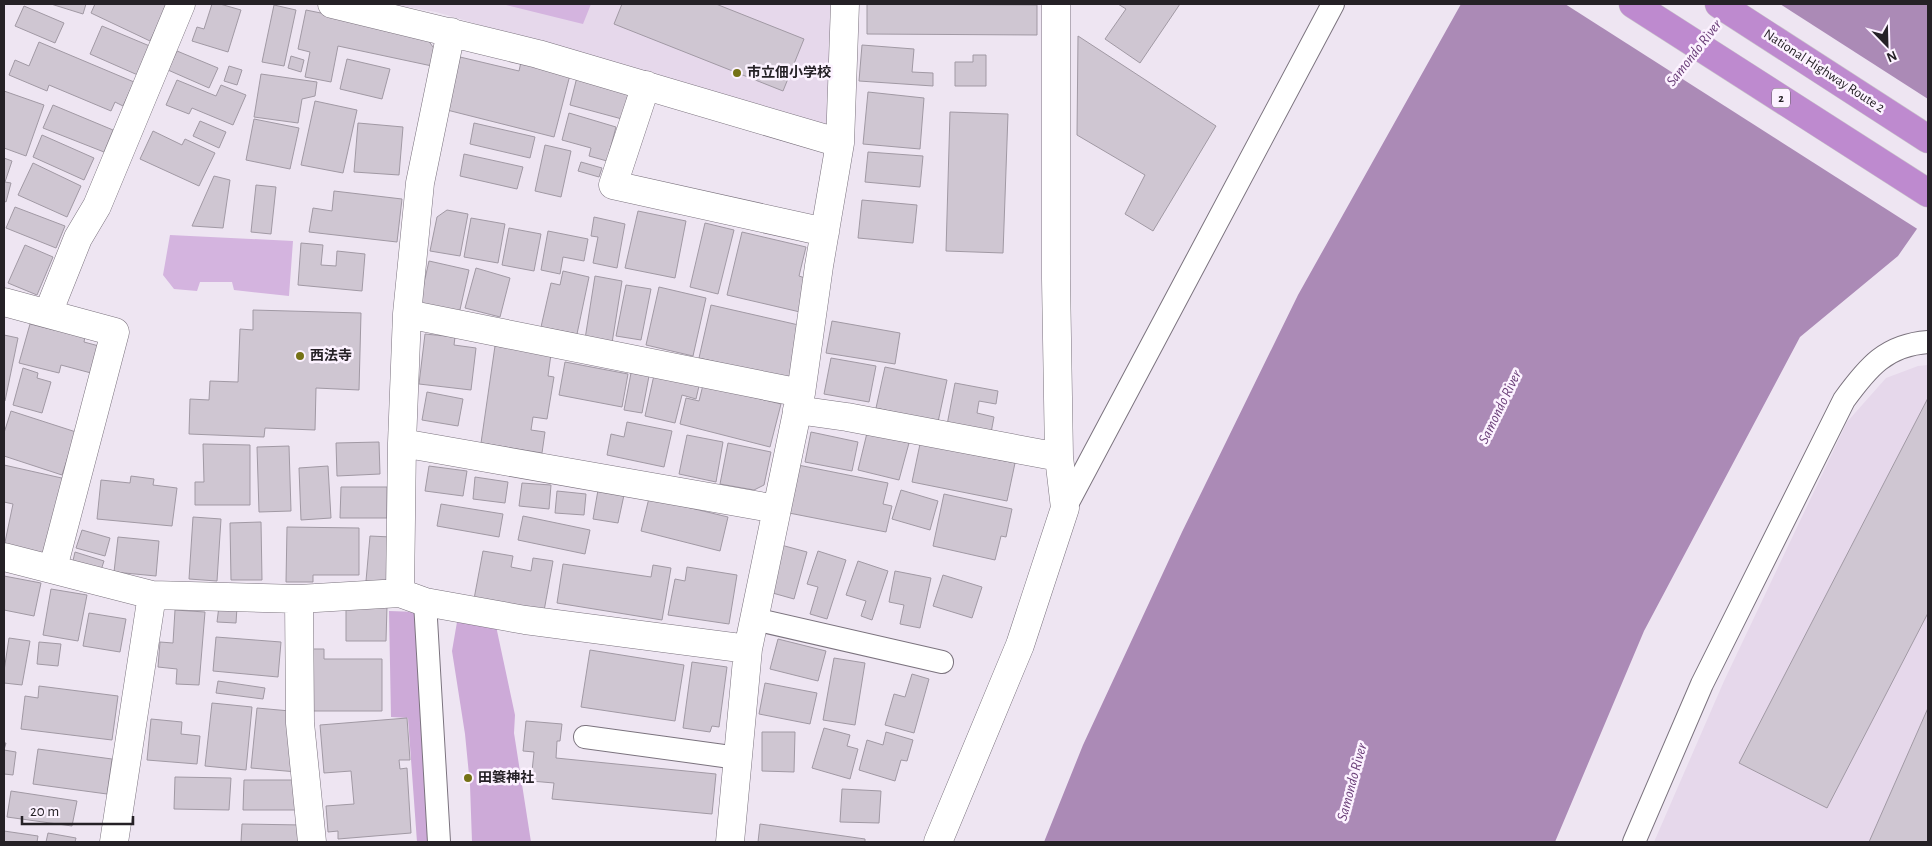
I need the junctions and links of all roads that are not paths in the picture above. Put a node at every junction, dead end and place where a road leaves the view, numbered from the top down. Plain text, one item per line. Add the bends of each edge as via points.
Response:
1 (181, 4) edge
2 (332, 4) edge
3 (845, 4) edge
4 (1056, 4) edge
5 (1333, 4) edge
6 (1633, 4) edge
7 (1719, 4) edge
8 (452, 32) junction
9 (646, 85) junction
10 (1928, 139) edge
11 (840, 143) junction
12 (1928, 193) edge
13 (824, 232) junction
14 (4, 302) edge
15 (48, 314) junction
16 (407, 314) junction
17 (1928, 342) edge
18 (799, 402) junction
19 (402, 443) junction
20 (1059, 457) junction
21 (1065, 508) junction
22 (777, 509) junction
23 (4, 557) edge
24 (53, 568) junction
25 (152, 595) junction
26 (413, 598) junction
27 (299, 599) junction
28 (754, 619) junction
29 (748, 649) junction
30 (942, 662) dead end
31 (585, 737) dead end
32 (738, 758) junction
33 (114, 842) edge
34 (312, 842) edge
35 (439, 842) edge
36 (730, 842) edge
37 (938, 842) edge
38 (1634, 842) edge

1 - 15 street
2 - 8 street
3 - 11 street
4 - 20 street
5 - 21 lane
6 - 12 highway, 2
7 - 10 highway, National Highway Route 2
8 - 9 street
8 - 16 street via 420,183
9 - 11 street
9 - 13 street via 614,185
11 - 13 street
13 - 18 street
14 - 15 street
15 - 24 street via 115,332
16 - 18 street
16 - 19 street
17 - 38 lane via 1899,347 1878,359 1844,400 1702,684
18 - 20 street via 847,417
18 - 22 street
19 - 22 street
19 - 26 street
20 - 21 street
21 - 37 street via 1020,645
22 - 28 street
23 - 24 street
24 - 25 street
25 - 27 street
25 - 33 street
26 - 27 street
26 - 29 street via 524,620
26 - 35 lane
27 - 34 street via 300,723
28 - 29 street
28 - 30 lane
29 - 32 street
31 - 32 lane
32 - 36 street

